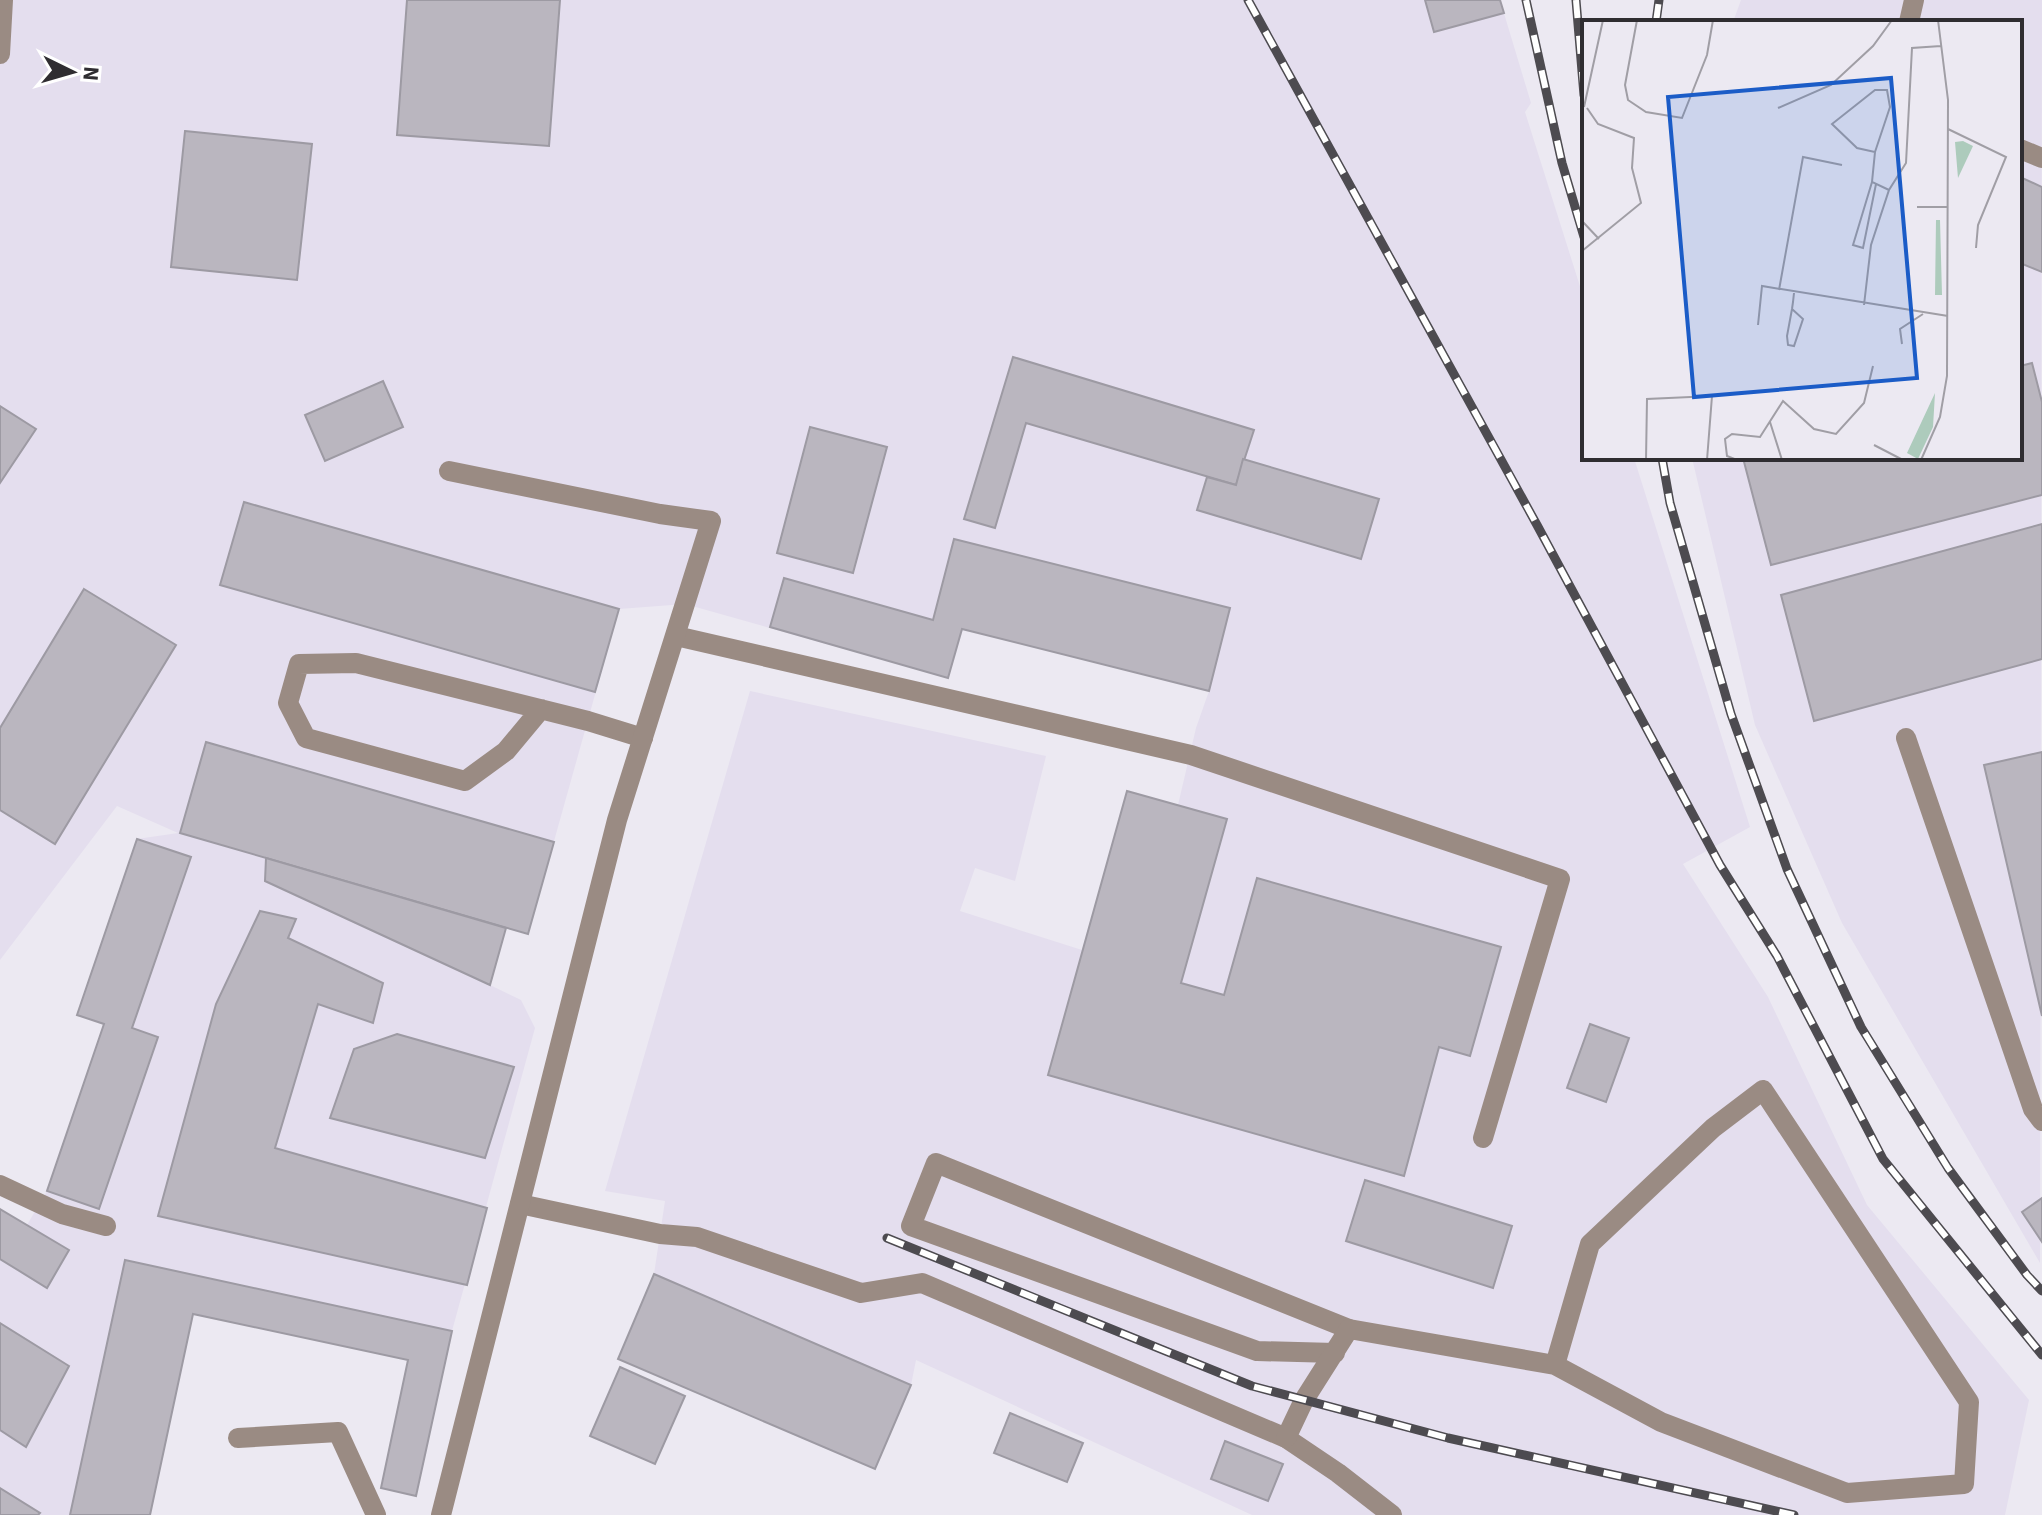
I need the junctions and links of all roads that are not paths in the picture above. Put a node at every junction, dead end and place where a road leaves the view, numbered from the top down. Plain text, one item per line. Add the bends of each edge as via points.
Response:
1 (3, 0) edge
2 (1914, 0) edge
3 (1909, 20) edge
4 (0, 54) edge
5 (2022, 150) edge
6 (2042, 158) edge
7 (449, 471) dead end
8 (676, 636) junction
9 (541, 709) junction
10 (643, 738) junction
11 (1906, 738) dead end
12 (2042, 1121) edge
13 (1483, 1138) dead end
14 (0, 1185) edge
15 (520, 1204) junction
16 (106, 1226) dead end
17 (1349, 1329) junction
18 (1335, 1353) junction
19 (1555, 1365) junction
20 (238, 1438) dead end
21 (1286, 1438) junction
22 (376, 1515) edge
23 (441, 1515) edge
24 (1392, 1515) edge

1 - 4 lane
2 - 3 lane
5 - 6 lane
7 - 8 lane via 711,521
8 - 10 lane
8 - 13 lane via 1191,755 1560,879
9 - 9 lane via 356,663 299,664 288,703 306,738 465,781 506,751
9 - 10 lane
10 - 15 lane via 617,820
11 - 12 lane via 2033,1109
14 - 16 lane via 62,1214
15 - 21 lane via 697,1237 861,1293 922,1283
15 - 23 lane
17 - 18 lane
17 - 18 lane via 936,1163 911,1226 1257,1351
17 - 19 lane
18 - 21 lane
19 - 19 lane via 1590,1244 1713,1128 1763,1090 1969,1402 1964,1484 1847,1493 1661,1422
20 - 22 lane via 338,1432
21 - 24 lane

